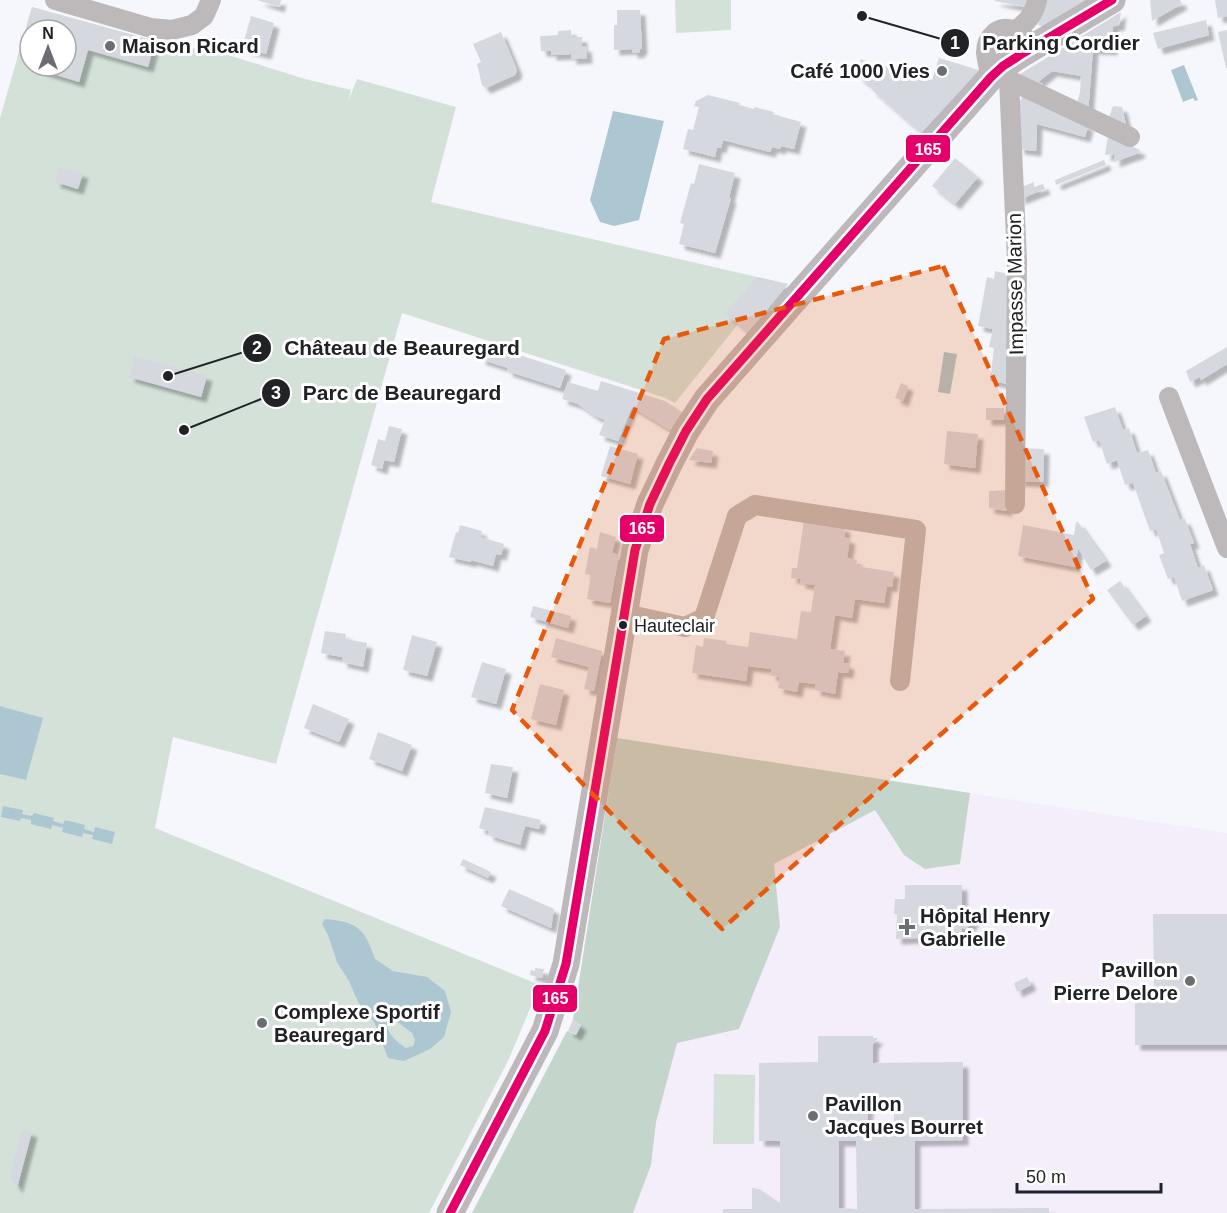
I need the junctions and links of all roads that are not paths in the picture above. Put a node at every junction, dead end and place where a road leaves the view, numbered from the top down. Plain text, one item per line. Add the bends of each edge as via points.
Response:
1 (55, 0) edge
2 (211, 0) edge
3 (1037, 0) edge
4 (1112, 0) edge
5 (1024, 39) junction
6 (1001, 74) junction
7 (1130, 137) dead end
8 (1168, 397) dead end
9 (1015, 504) dead end
10 (1227, 548) edge
11 (625, 614) junction
12 (900, 681) dead end
13 (450, 1213) edge

1 - 2 street via 152,28 172,30 192,25 204,16
3 - 5 street
4 - 5 main road
5 - 6 main road
6 - 7 street
6 - 9 street, Impasse Marion via 1017,261
6 - 11 main road via 707,399 686,431 650,504 635,550
8 - 10 street
11 - 12 street via 685,627 704,618 737,516 755,506 916,530
11 - 13 main road via 566,964 544,1031

